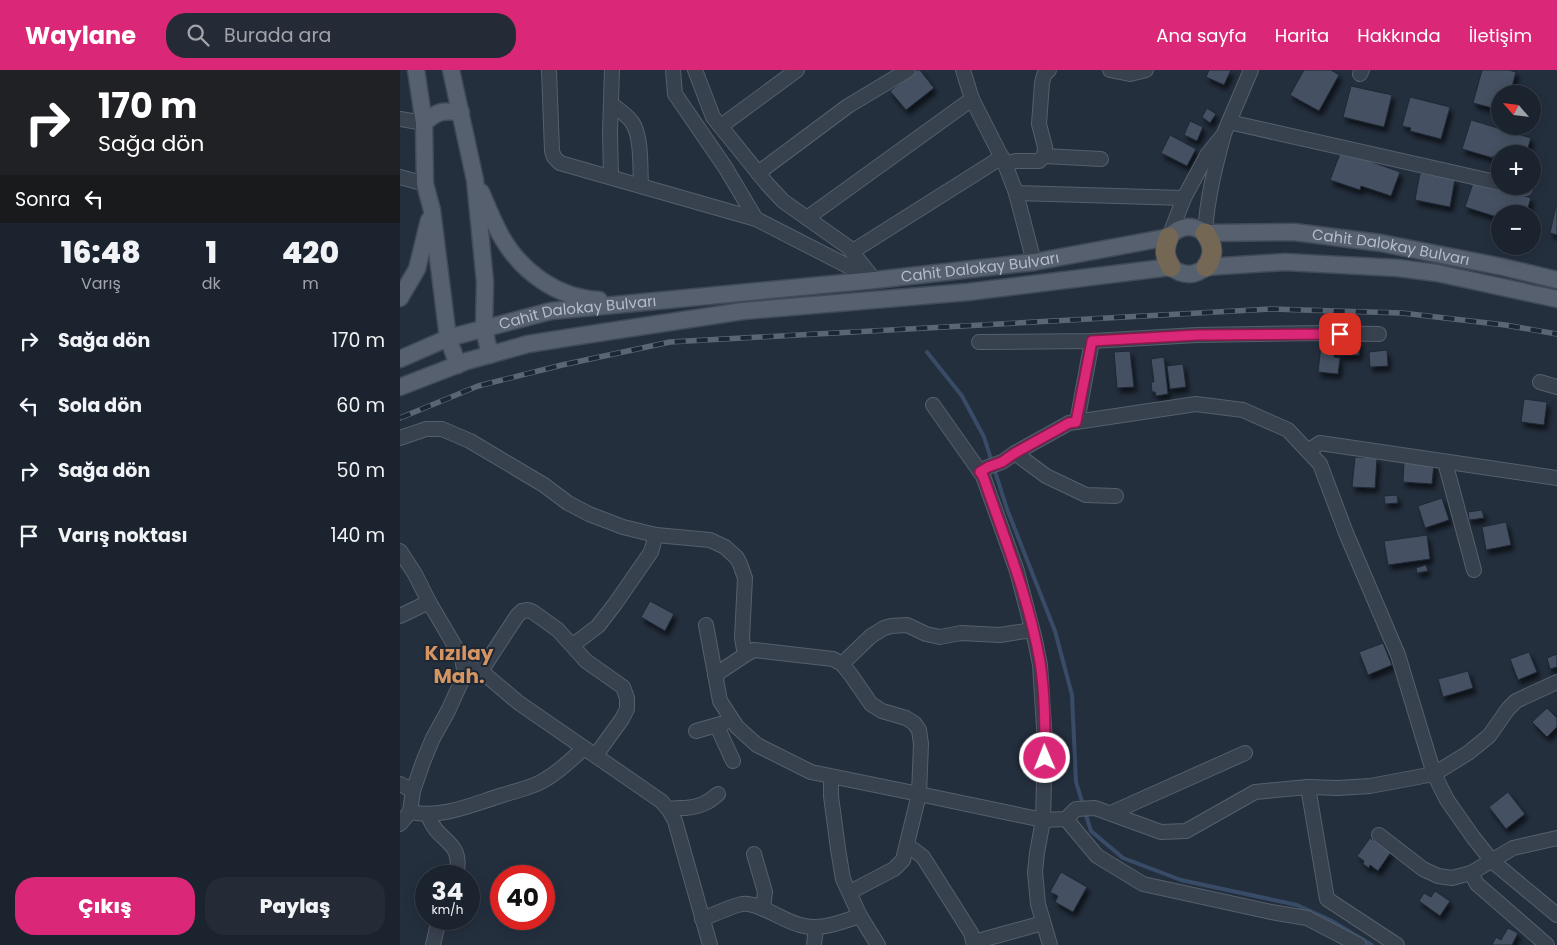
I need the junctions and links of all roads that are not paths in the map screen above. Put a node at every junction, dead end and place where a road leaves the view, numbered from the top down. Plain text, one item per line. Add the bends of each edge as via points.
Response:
1 (416, 70) edge
2 (451, 70) edge
3 (549, 70) edge
4 (612, 70) edge
5 (673, 70) edge
6 (695, 70) edge
7 (797, 70) edge
8 (908, 70) edge
9 (963, 70) edge
10 (1049, 70) edge
11 (1146, 70) edge
12 (1251, 70) edge
13 (1117, 71) edge
14 (972, 99) junction
15 (611, 104) junction
16 (461, 112) junction
17 (400, 119) edge
18 (424, 123) junction
19 (721, 126) junction
20 (1226, 128) junction
21 (1044, 156) junction
22 (1101, 159) dead end
23 (1004, 160) junction
24 (758, 173) junction
25 (400, 177) edge
26 (610, 177) junction
27 (475, 180) junction
28 (1491, 181) edge
29 (425, 184) junction
30 (641, 186) junction
31 (1016, 192) junction
32 (1184, 198) junction
33 (432, 210) junction
34 (807, 218) junction
35 (756, 219) junction
36 (1205, 233) junction
37 (1169, 237) junction
38 (853, 252) junction
39 (1034, 262) junction
40 (1171, 267) junction
41 (1206, 268) junction
42 (876, 280) junction
43 (1557, 280) edge
44 (400, 298) edge
45 (1557, 299) edge
46 (638, 302) junction
47 (484, 329) junction
48 (1379, 334) dead end
49 (448, 338) junction
50 (1092, 341) junction
51 (979, 342) dead end
52 (490, 355) junction
53 (400, 359) edge
54 (458, 365) junction
55 (1540, 382) dead end
56 (1557, 386) edge
57 (400, 387) edge
58 (933, 404) dead end
59 (1076, 422) junction
60 (400, 438) edge
61 (1308, 451) junction
62 (1015, 453) junction
63 (1445, 462) junction
64 (990, 467) junction
65 (1557, 478) edge
66 (1116, 496) dead end
67 (656, 535) junction
68 (400, 551) edge
69 (1474, 570) dead end
70 (428, 602) junction
71 (400, 616) edge
72 (706, 625) dead end
73 (1032, 630) junction
74 (573, 645) junction
75 (745, 655) junction
76 (842, 664) junction
77 (464, 669) junction
78 (481, 671) junction
79 (715, 675) junction
80 (1557, 682) edge
81 (732, 720) junction
82 (718, 726) junction
83 (696, 731) dead end
84 (590, 751) junction
85 (1245, 753) dead end
86 (733, 761) dead end
87 (1434, 774) junction
88 (831, 776) junction
89 (400, 784) edge
90 (1308, 787) junction
91 (413, 791) junction
92 (718, 794) dead end
93 (919, 794) junction
94 (669, 810) junction
95 (410, 812) junction
96 (1111, 813) junction
97 (428, 814) junction
98 (1071, 814) junction
99 (1043, 820) junction
100 (400, 824) edge
101 (1378, 835) dead end
102 (1557, 838) edge
103 (907, 847) junction
104 (754, 854) dead end
105 (1492, 861) junction
106 (457, 865) edge
107 (1470, 873) junction
108 (850, 892) junction
109 (763, 909) junction
110 (1557, 915) edge
111 (860, 916) junction
112 (702, 919) junction
113 (1043, 923) junction
114 (816, 927) junction
115 (436, 930) edge
116 (974, 943) edge
117 (433, 945) edge
118 (710, 945) edge
119 (814, 945) edge
120 (878, 945) edge
121 (1050, 945) edge
122 (1359, 945) edge
123 (1398, 945) edge
124 (1547, 945) edge

1 - 18 main road
2 - 16 main road
3 - 26 street via 554,157 560,162
4 - 15 street
5 - 35 street via 675,94
6 - 19 street via 714,117
7 - 19 street
8 - 24 street via 848,106
9 - 14 street
10 - 21 street via 1042,83 1039,124
11 - 13 street via 1130,74
12 - 20 street
14 - 23 street
14 - 34 street
15 - 26 street
15 - 30 street via 633,123 638,139
16 - 18 main road via 434,114
16 - 27 main road
17 - 18 street
18 - 29 main road
19 - 24 street
20 - 28 street
20 - 32 street
20 - 36 street via 1213,173
21 - 22 street
21 - 23 street via 1039,161
23 - 31 street
23 - 38 street
24 - 34 street via 783,201
25 - 29 street
26 - 30 street
27 - 46 main road via 501,236 520,264 537,278 558,290 586,299
27 - 47 main road via 485,282
29 - 33 main road
30 - 35 street
31 - 32 street
31 - 39 street
32 - 37 street
33 - 44 main road via 417,269
33 - 49 main road
34 - 38 street
35 - 42 street
36 - 37 main road, Cahit Dalokay Bulvarı via 1186,227
36 - 41 highway via 1212,246
36 - 43 main road, Cahit Dalokay Bulvarı via 1294,232 1381,242
37 - 39 main road, Cahit Dalokay Bulvarı
37 - 40 highway via 1164,252
38 - 42 street
39 - 42 main road, Cahit Dalokay Bulvarı
40 - 41 main road, Cahit Dalokay Bulvarı via 1189,275
40 - 52 main road, Cahit Dalokay Bulvarı via 968,292 744,311 528,344
41 - 45 main road, Cahit Dalokay Bulvarı via 1286,262 1398,268 1437,273
42 - 46 main road, Cahit Dalokay Bulvarı
46 - 47 main road, Cahit Dalokay Bulvarı via 551,311
47 - 49 main road, Cahit Dalokay Bulvarı
47 - 52 main road
48 - 50 street via 1206,335
49 - 53 main road, Cahit Dalokay Bulvarı
49 - 54 main road
50 - 51 street
50 - 59 street
52 - 54 main road, Cahit Dalokay Bulvarı
54 - 57 main road, Cahit Dalokay Bulvarı
55 - 56 street
58 - 64 street
59 - 61 street via 1196,404 1243,410 1288,430
59 - 62 street
60 - 67 street via 426,429 449,431 589,514
61 - 63 street via 1320,443
61 - 87 street via 1320,464 1398,655
62 - 64 street
62 - 66 street via 1046,476 1086,495
63 - 65 street
63 - 69 street
64 - 73 street via 983,476 1016,571
67 - 74 street via 651,552 615,604 598,626
67 - 75 street via 710,540 737,558 745,578 742,638
68 - 70 street
70 - 71 street
70 - 77 street via 462,658
72 - 79 street
73 - 76 street via 1000,635 961,633 940,637 908,625 891,626 871,636
73 - 99 street via 1040,665 1044,708
74 - 78 street via 533,612 522,611
74 - 84 street via 586,660 623,687 628,704 625,714
75 - 76 street via 754,650 828,658
75 - 79 street
76 - 93 street via 871,704 888,714 906,718 919,730
77 - 78 street
77 - 91 street via 463,678 433,738
78 - 84 street via 520,703
79 - 81 street via 720,701
80 - 87 street via 1516,701 1489,736
81 - 82 street
81 - 88 street via 757,746 811,772
82 - 83 street
82 - 86 street
84 - 94 street
84 - 97 street via 537,784 464,808
85 - 96 street
87 - 90 street via 1370,786
87 - 105 street via 1447,800
88 - 93 street
88 - 108 street via 838,849
89 - 91 street
90 - 96 street via 1255,792 1186,830 1161,832
90 - 123 street via 1327,899
91 - 95 street
92 - 94 street via 697,807
93 - 99 street
93 - 103 street
94 - 112 street via 675,821
95 - 97 street
95 - 100 street
96 - 98 street via 1094,808
97 - 106 street via 435,830 456,851
98 - 99 street
98 - 122 street via 1097,856 1143,884 1307,918
99 - 113 street via 1035,872
101 - 107 street via 1430,873 1452,878
102 - 105 street via 1513,848
103 - 108 street via 894,869
103 - 116 street via 923,857 971,933
104 - 109 street via 765,892
105 - 107 street
105 - 110 street
107 - 124 street via 1478,884
108 - 111 street
109 - 112 street via 743,904
109 - 114 street via 793,923
111 - 114 street
111 - 120 street
112 - 118 street
113 - 116 street
113 - 121 street
114 - 119 street
115 - 117 street

